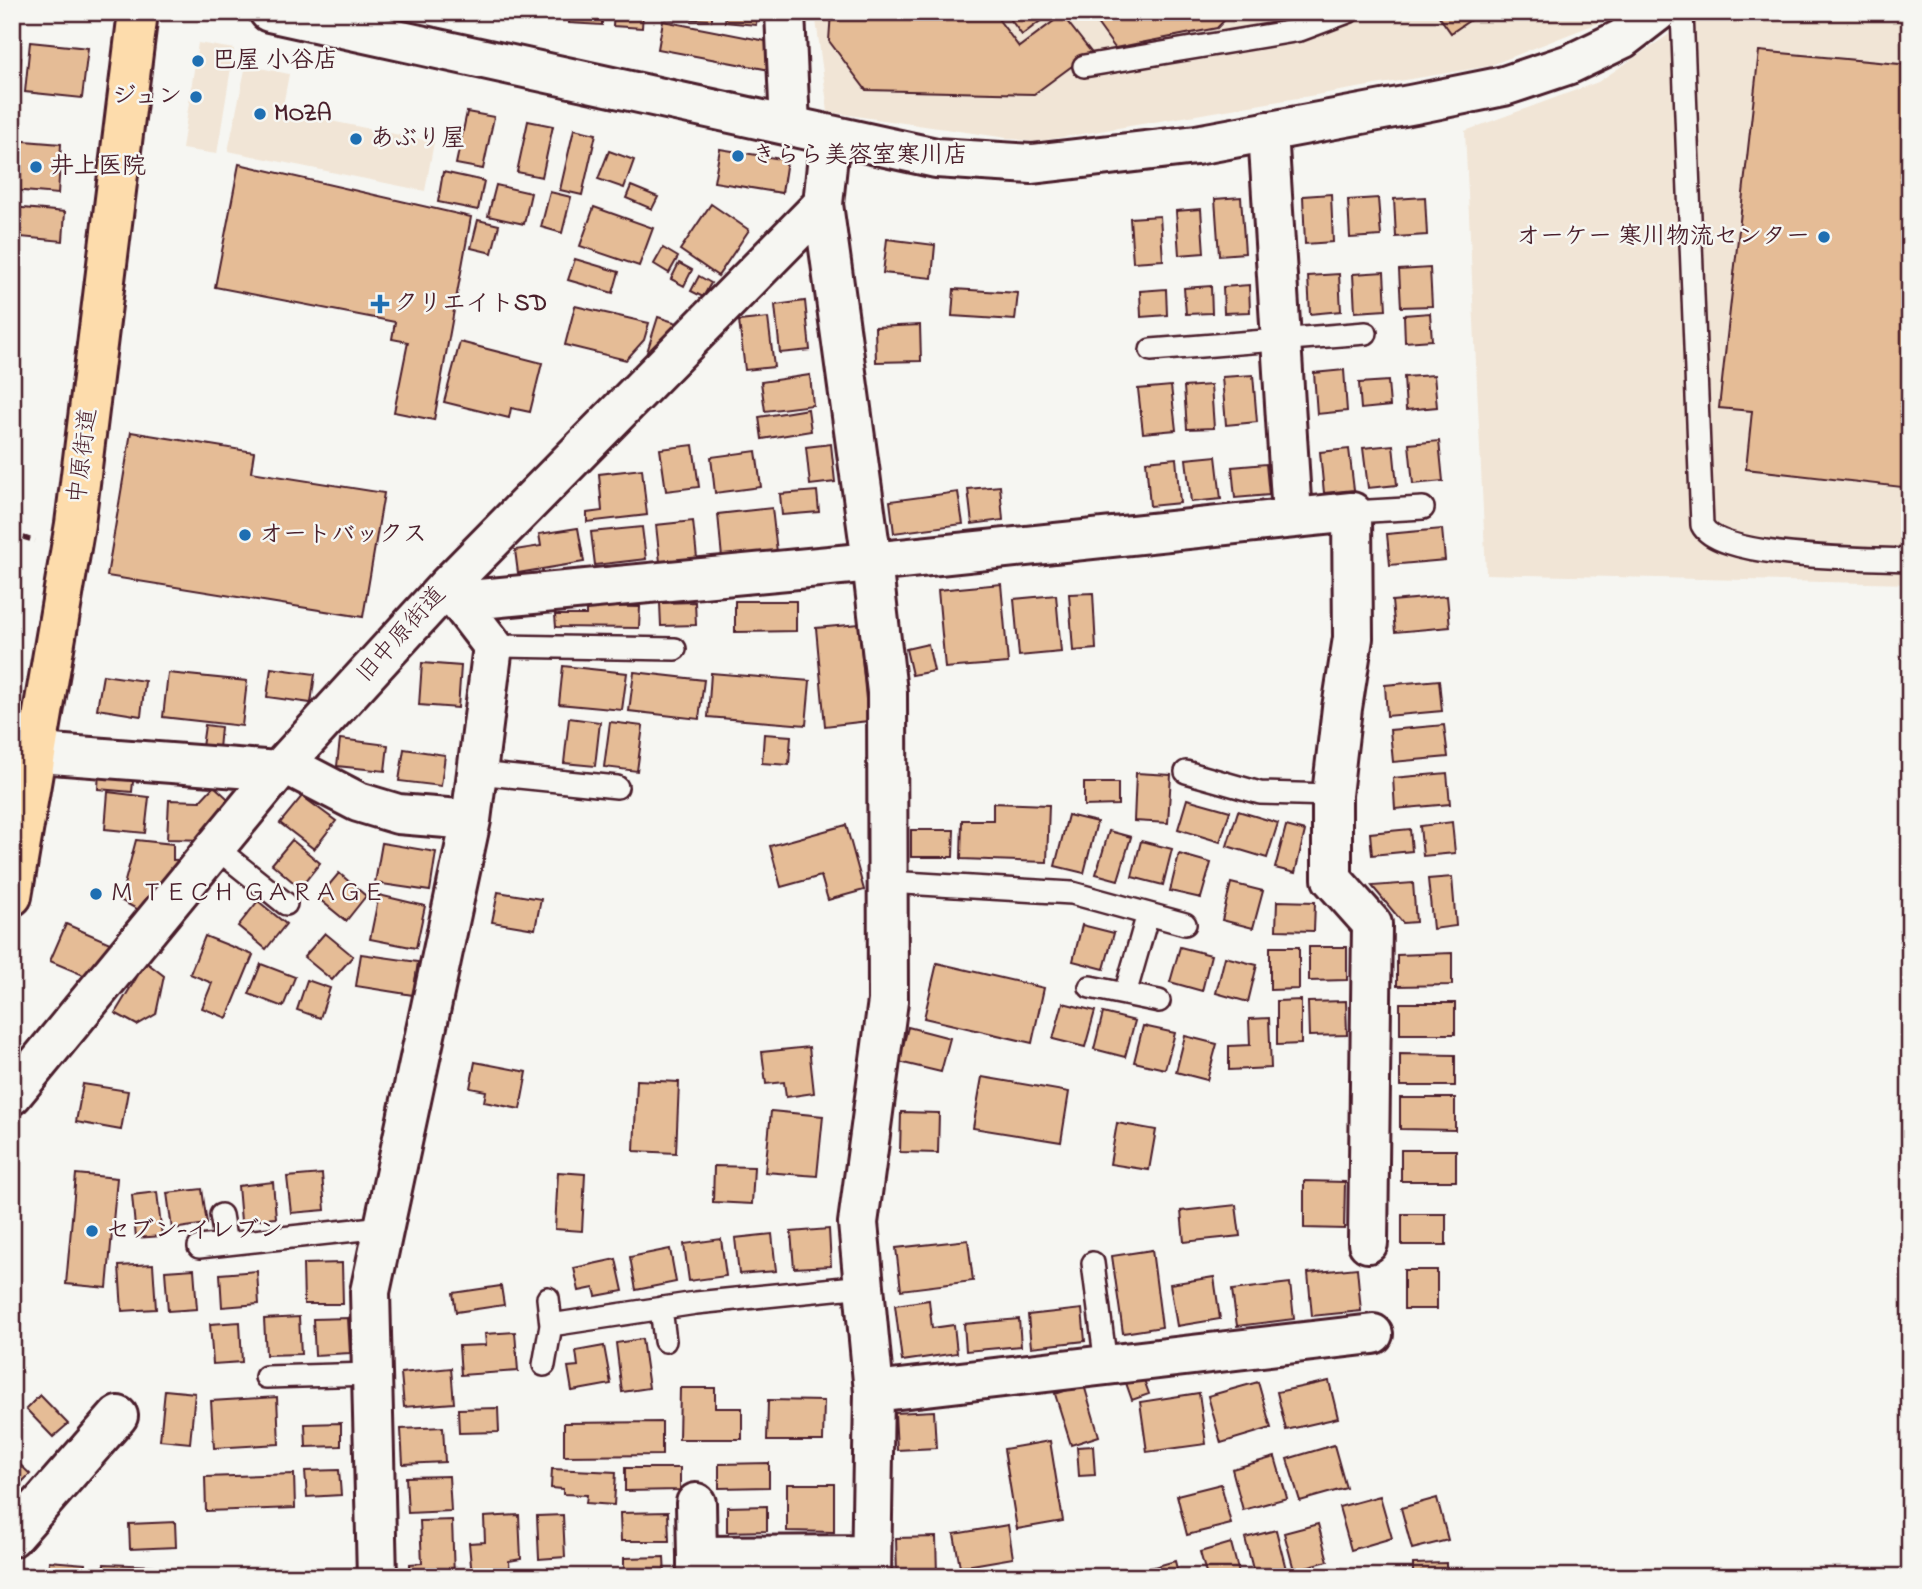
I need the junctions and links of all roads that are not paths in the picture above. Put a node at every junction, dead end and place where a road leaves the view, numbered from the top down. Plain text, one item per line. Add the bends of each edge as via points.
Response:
1 (138, 12) edge
2 (269, 12) edge
3 (785, 12) edge
4 (1348, 12) edge
5 (1657, 12) edge
6 (1682, 12) edge
7 (1083, 66) dead end
8 (790, 126) junction
9 (1268, 131) junction
10 (830, 136) junction
11 (823, 204) junction
12 (1366, 333) dead end
13 (1281, 340) junction
14 (1151, 350) dead end
15 (1423, 508) dead end
16 (1352, 512) junction
17 (1292, 516) junction
18 (1910, 560) edge
19 (872, 562) junction
20 (453, 594) junction
21 (493, 646) junction
22 (675, 649) dead end
23 (24, 751) edge
24 (281, 767) junction
25 (1186, 772) dead end
26 (477, 773) junction
27 (617, 787) dead end
28 (1332, 795) junction
29 (471, 820) junction
30 (215, 847) junction
31 (887, 882) junction
32 (12, 896) edge
33 (286, 904) dead end
34 (1148, 914) junction
35 (1185, 924) dead end
36 (1090, 987) dead end
37 (1125, 994) junction
38 (1159, 1001) dead end
39 (12, 1095) edge
40 (221, 1214) dead end
41 (383, 1227) junction
42 (1368, 1243) dead end
43 (226, 1244) junction
44 (199, 1247) dead end
45 (1093, 1263) dead end
46 (864, 1286) junction
47 (548, 1298) dead end
48 (661, 1308) junction
49 (551, 1325) junction
50 (1373, 1334) dead end
51 (665, 1341) dead end
52 (544, 1365) dead end
53 (1106, 1365) junction
54 (372, 1374) junction
55 (266, 1377) dead end
56 (874, 1392) junction
57 (118, 1416) dead end
58 (696, 1503) dead end
59 (12, 1537) edge
60 (871, 1566) edge
61 (697, 1567) edge
62 (377, 1577) edge

1 - 23 main road, 中原街道 via 75,524
2 - 8 street
3 - 8 street
4 - 7 lane via 1300,30
5 - 9 street via 1622,39 1570,64 1504,86
6 - 18 lane via 1704,528 1710,536 1731,544 1793,555
8 - 10 street
9 - 10 street via 1196,145 1032,164 936,158
9 - 13 street
10 - 11 street
11 - 19 street
11 - 20 street, 旧中原街道
12 - 13 lane
13 - 14 lane
13 - 17 street
15 - 16 lane
16 - 17 street
16 - 28 street via 1353,639
17 - 19 street
19 - 20 street
19 - 31 street via 887,692
20 - 21 street
20 - 24 street, 旧中原街道
21 - 22 lane
21 - 26 street
23 - 24 street
23 - 32 main road, 中原街道
24 - 29 street via 358,802 398,814
24 - 30 street, 旧中原街道
25 - 28 lane via 1260,793
26 - 27 lane
26 - 29 street
28 - 42 street via 1332,879 1372,925
29 - 41 street
30 - 33 lane
30 - 39 street, 旧中原街道
31 - 34 lane via 1072,892
31 - 46 street via 888,1001 858,1223
34 - 35 lane
34 - 37 lane
36 - 37 lane
37 - 38 lane
40 - 43 lane
41 - 43 lane
41 - 54 street via 370,1292
43 - 44 lane
45 - 53 lane
46 - 48 lane
46 - 56 street
47 - 49 lane
48 - 49 lane
48 - 51 lane
49 - 52 lane
50 - 53 street
53 - 56 street
54 - 55 lane
54 - 62 street
56 - 60 street
57 - 59 street
58 - 61 street
60 - 61 street

